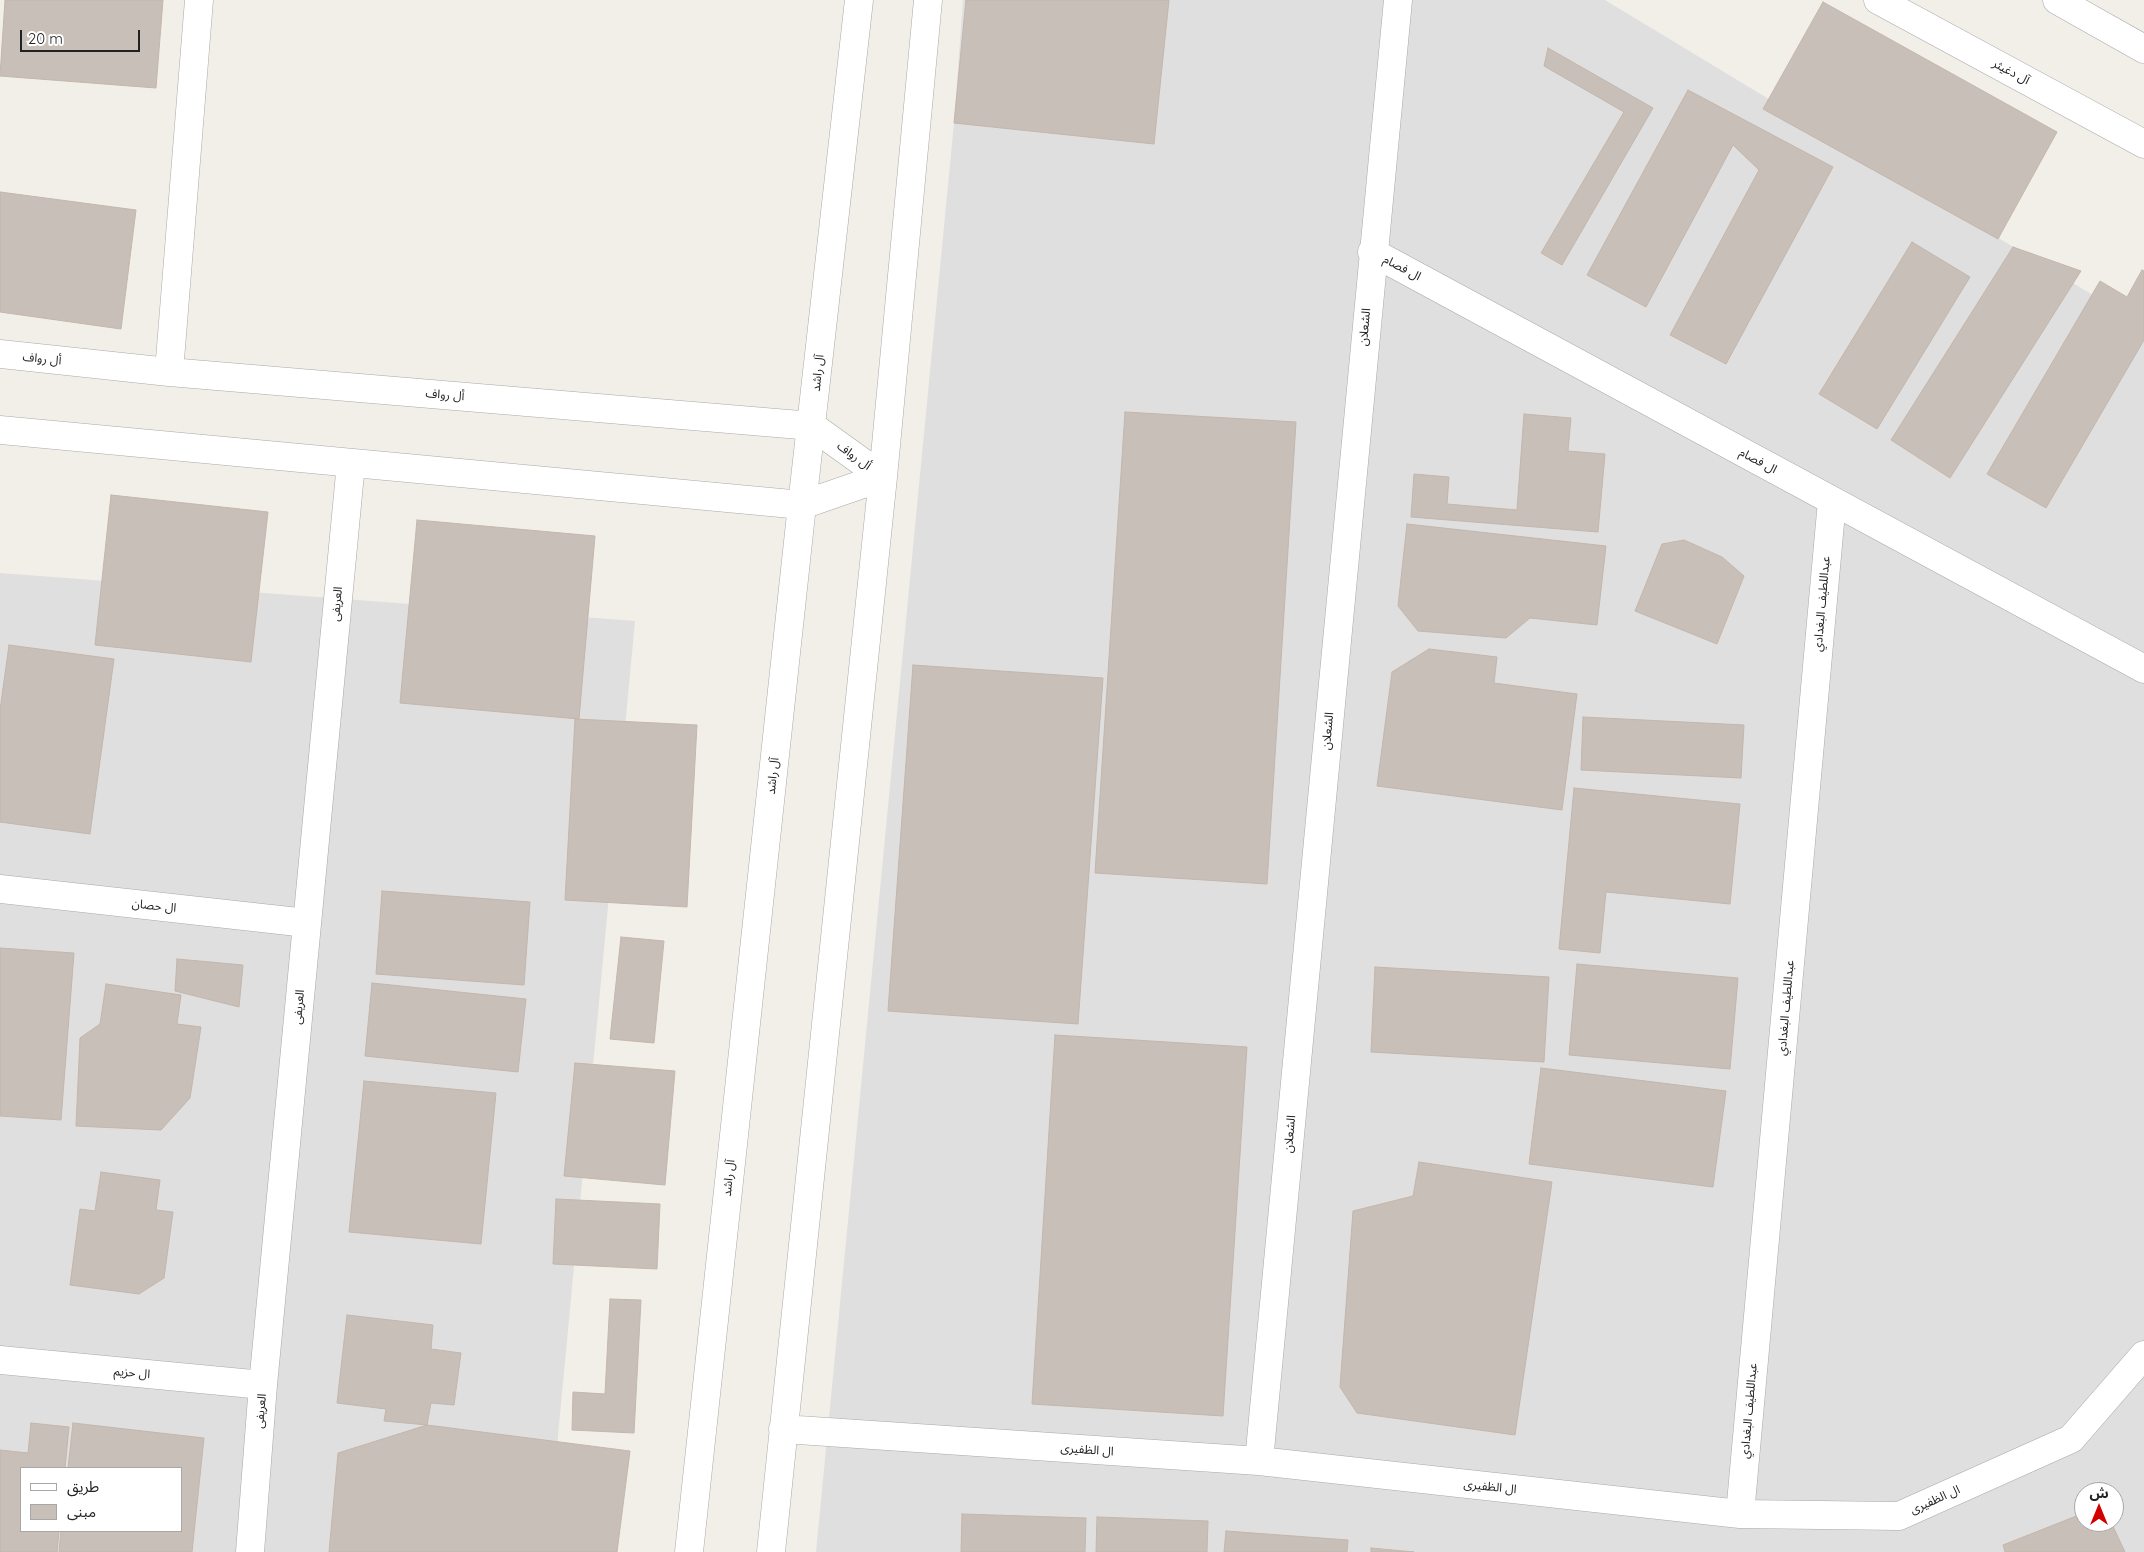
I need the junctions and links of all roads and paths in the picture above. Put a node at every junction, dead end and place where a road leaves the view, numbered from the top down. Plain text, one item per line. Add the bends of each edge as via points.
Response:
1 (199, 0) edge
2 (859, 0) edge
3 (928, 0) edge
4 (1398, 0) edge
5 (1878, 0) edge
6 (2057, 0) edge
7 (2144, 49) edge
8 (2144, 144) edge
9 (1372, 252) junction
10 (0, 354) edge
11 (169, 372) junction
12 (812, 426) junction
13 (0, 430) edge
14 (351, 463) junction
15 (883, 477) junction
16 (1832, 501) junction
17 (802, 505) junction
18 (2144, 669) edge
19 (0, 889) edge
20 (307, 924) junction
21 (2144, 1355) edge
22 (0, 1360) edge
23 (263, 1385) junction
24 (783, 1429) junction
25 (1260, 1461) junction
26 (1740, 1514) junction
27 (250, 1552) edge
28 (689, 1552) edge
29 (772, 1552) edge

1 - 11 street
2 - 12 street, آل راشد
3 - 15 street
4 - 9 street, الشعلان
5 - 8 street, آل دغيثر
6 - 7 street
9 - 16 street, ال فصام
9 - 25 street, الشعلان
10 - 11 street, أل رواف
11 - 12 street, أل رواف
12 - 15 street, أل رواف
12 - 17 street, آل راشد
13 - 14 street, أل رواف
14 - 17 street, أل رواف
14 - 20 street, العريفى
15 - 17 street, أل رواف
15 - 24 street
16 - 18 street, ال فصام
16 - 26 street, عبداللطيف البغدادي
17 - 28 street, آل راشد
19 - 20 street, ال حصان
20 - 23 street, العريفى
21 - 26 street, ال الظفيرى via 2071,1438 1899,1516
22 - 23 street, ال حزيم
23 - 27 street, العريفى
24 - 25 street, ال الظفيرى
24 - 29 street
25 - 26 street, ال الظفيرى

